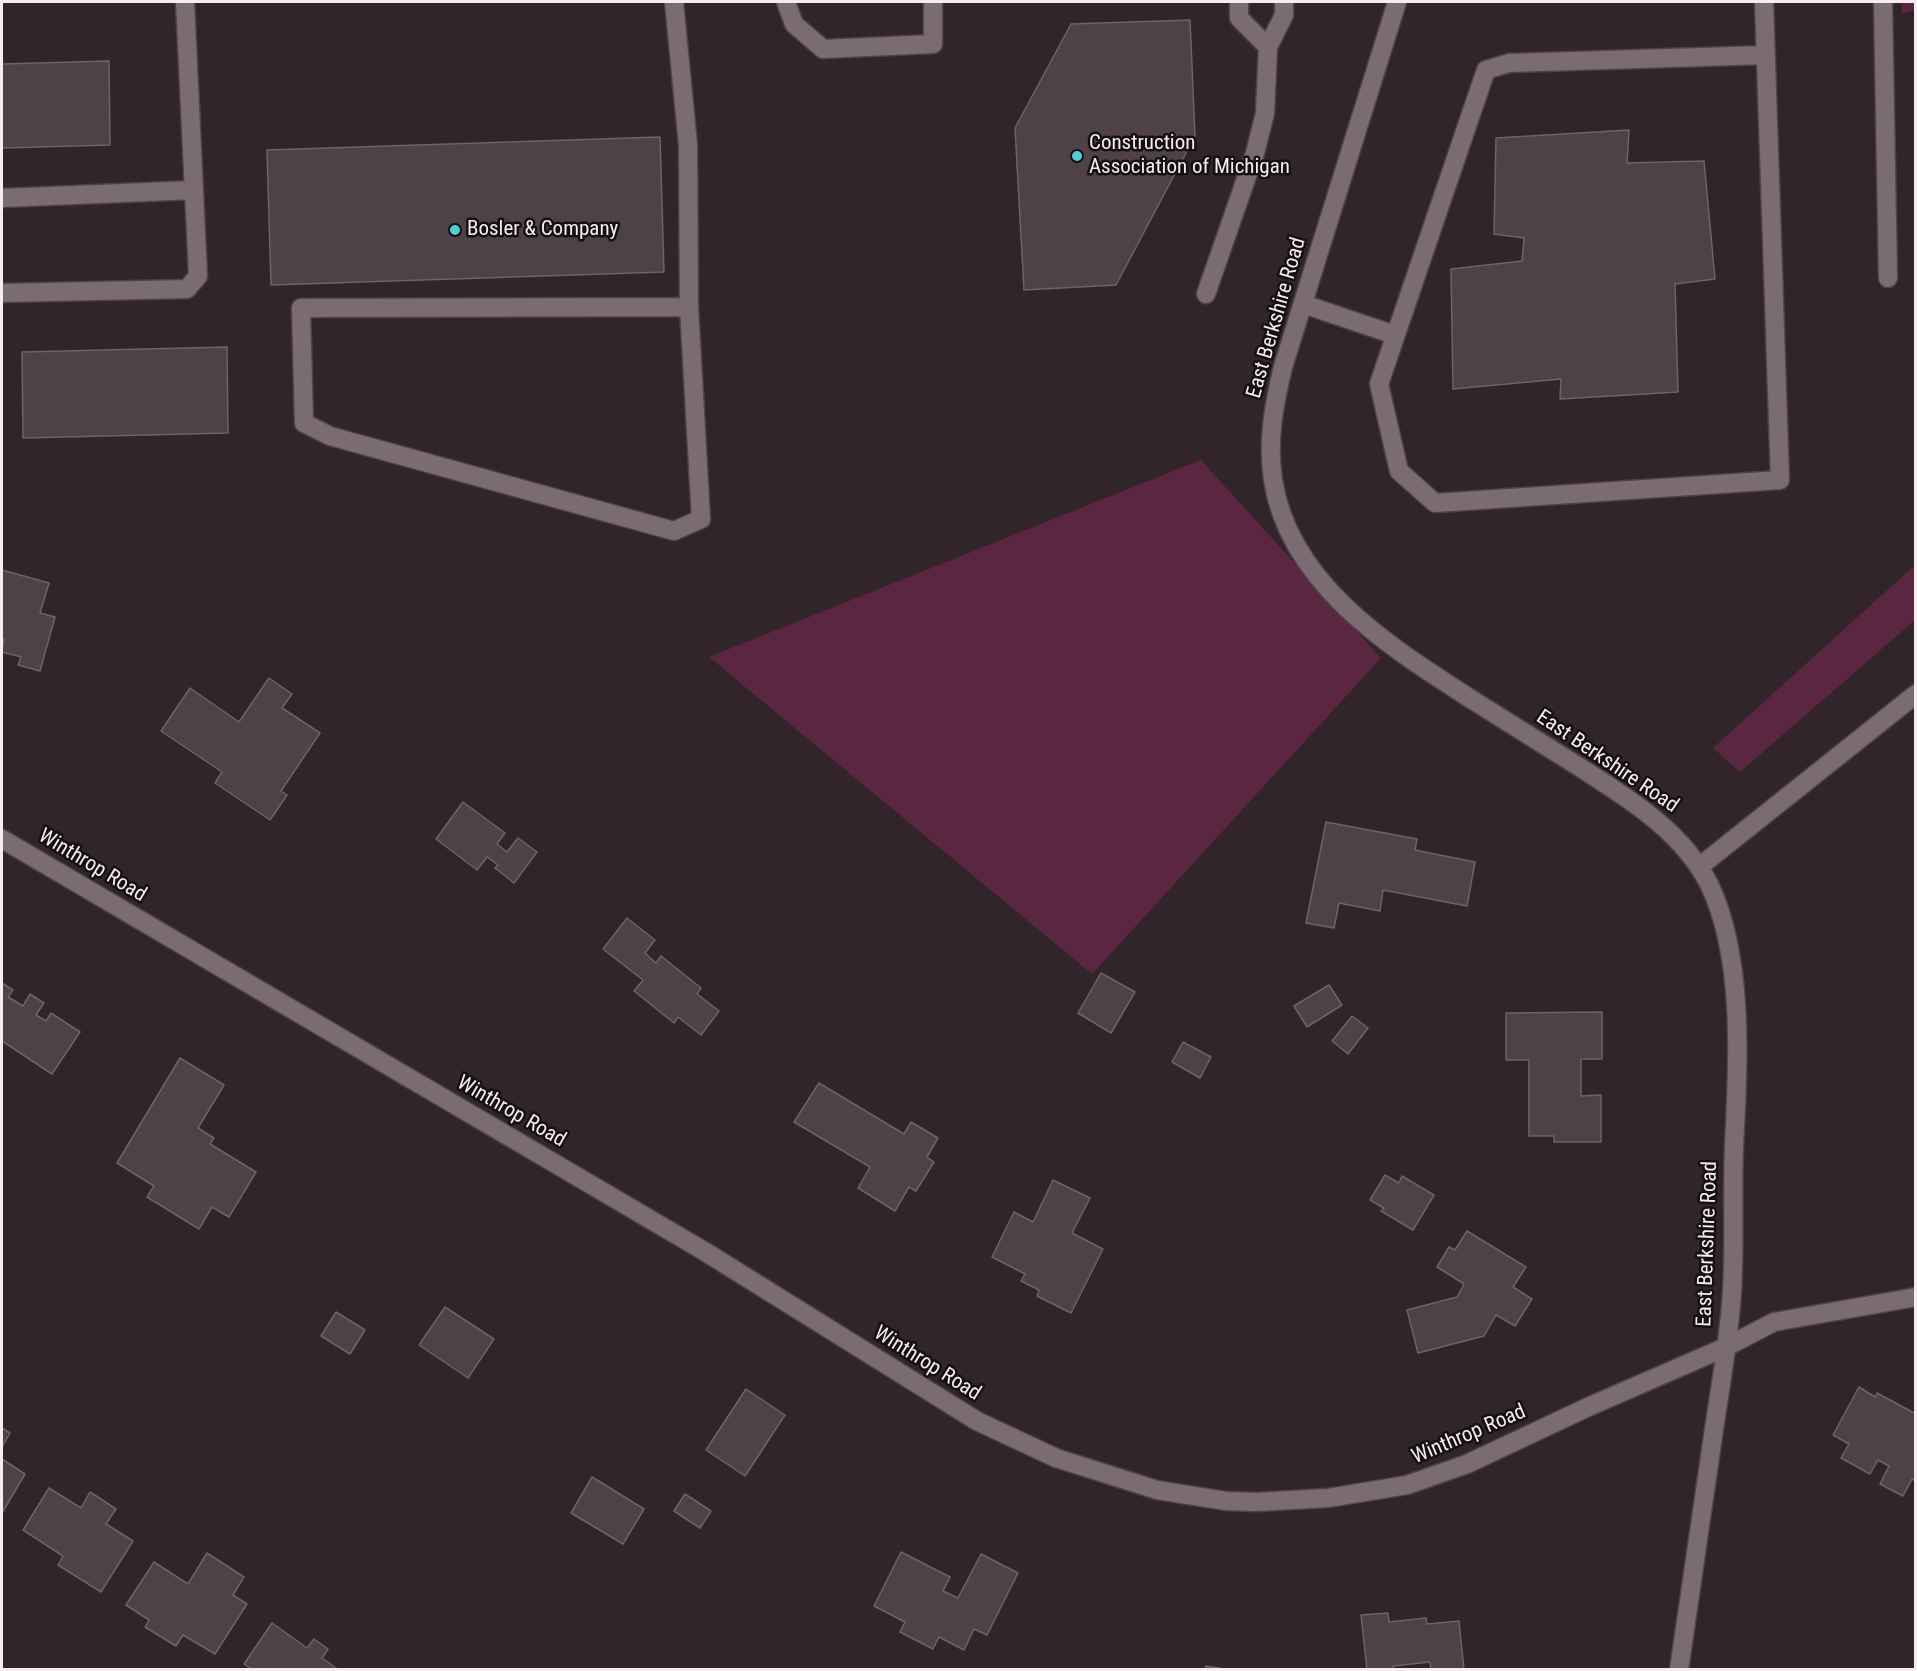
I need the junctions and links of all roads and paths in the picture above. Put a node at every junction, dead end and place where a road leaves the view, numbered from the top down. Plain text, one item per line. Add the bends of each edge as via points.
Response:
1 (185, 2) edge
2 (674, 2) edge
3 (786, 2) edge
4 (933, 2) edge
5 (1239, 2) edge
6 (1284, 2) edge
7 (1397, 2) edge
8 (1764, 2) edge
9 (1883, 2) edge
10 (1268, 47) junction
11 (1766, 55) junction
12 (194, 190) junction
13 (2, 198) edge
14 (1888, 278) dead end
15 (2, 293) edge
16 (1206, 294) dead end
17 (1303, 304) junction
18 (689, 308) junction
19 (1395, 335) junction
20 (1915, 696) edge
21 (2, 839) edge
22 (1699, 867) junction
23 (1916, 1297) edge
24 (1726, 1347) junction
25 (1679, 1670) edge

1 - 12 street
2 - 18 street via 688,145
3 - 4 street via 794,24 823,50 933,44
5 - 10 street via 1239,18
6 - 10 street via 1284,15
7 - 17 street, East Berkshire Road
8 - 11 street
9 - 14 street
10 - 16 street via 1265,113 1255,153
11 - 19 street via 1509,63 1486,70
11 - 19 street via 1780,480 1435,503 1399,471 1379,384
12 - 13 street
12 - 15 street via 198,276 188,289
17 - 19 street
17 - 22 street, East Berkshire Road via 1276,397 1271,449 1281,513 1297,548 1341,602 1387,643 1632,802 1671,834
18 - 18 street via 701,519 674,531 330,436 304,423 301,308
20 - 22 street
21 - 24 street, Winthrop Road via 704,1251 977,1421 1056,1458 1107,1476 1191,1497 1256,1502 1328,1498 1407,1485 1467,1464
22 - 24 street, East Berkshire Road via 1717,906 1734,989 1737,1074 1732,1290
23 - 24 street, Winthrop Road via 1790,1318 1758,1329
24 - 25 street, East Berkshire Road

